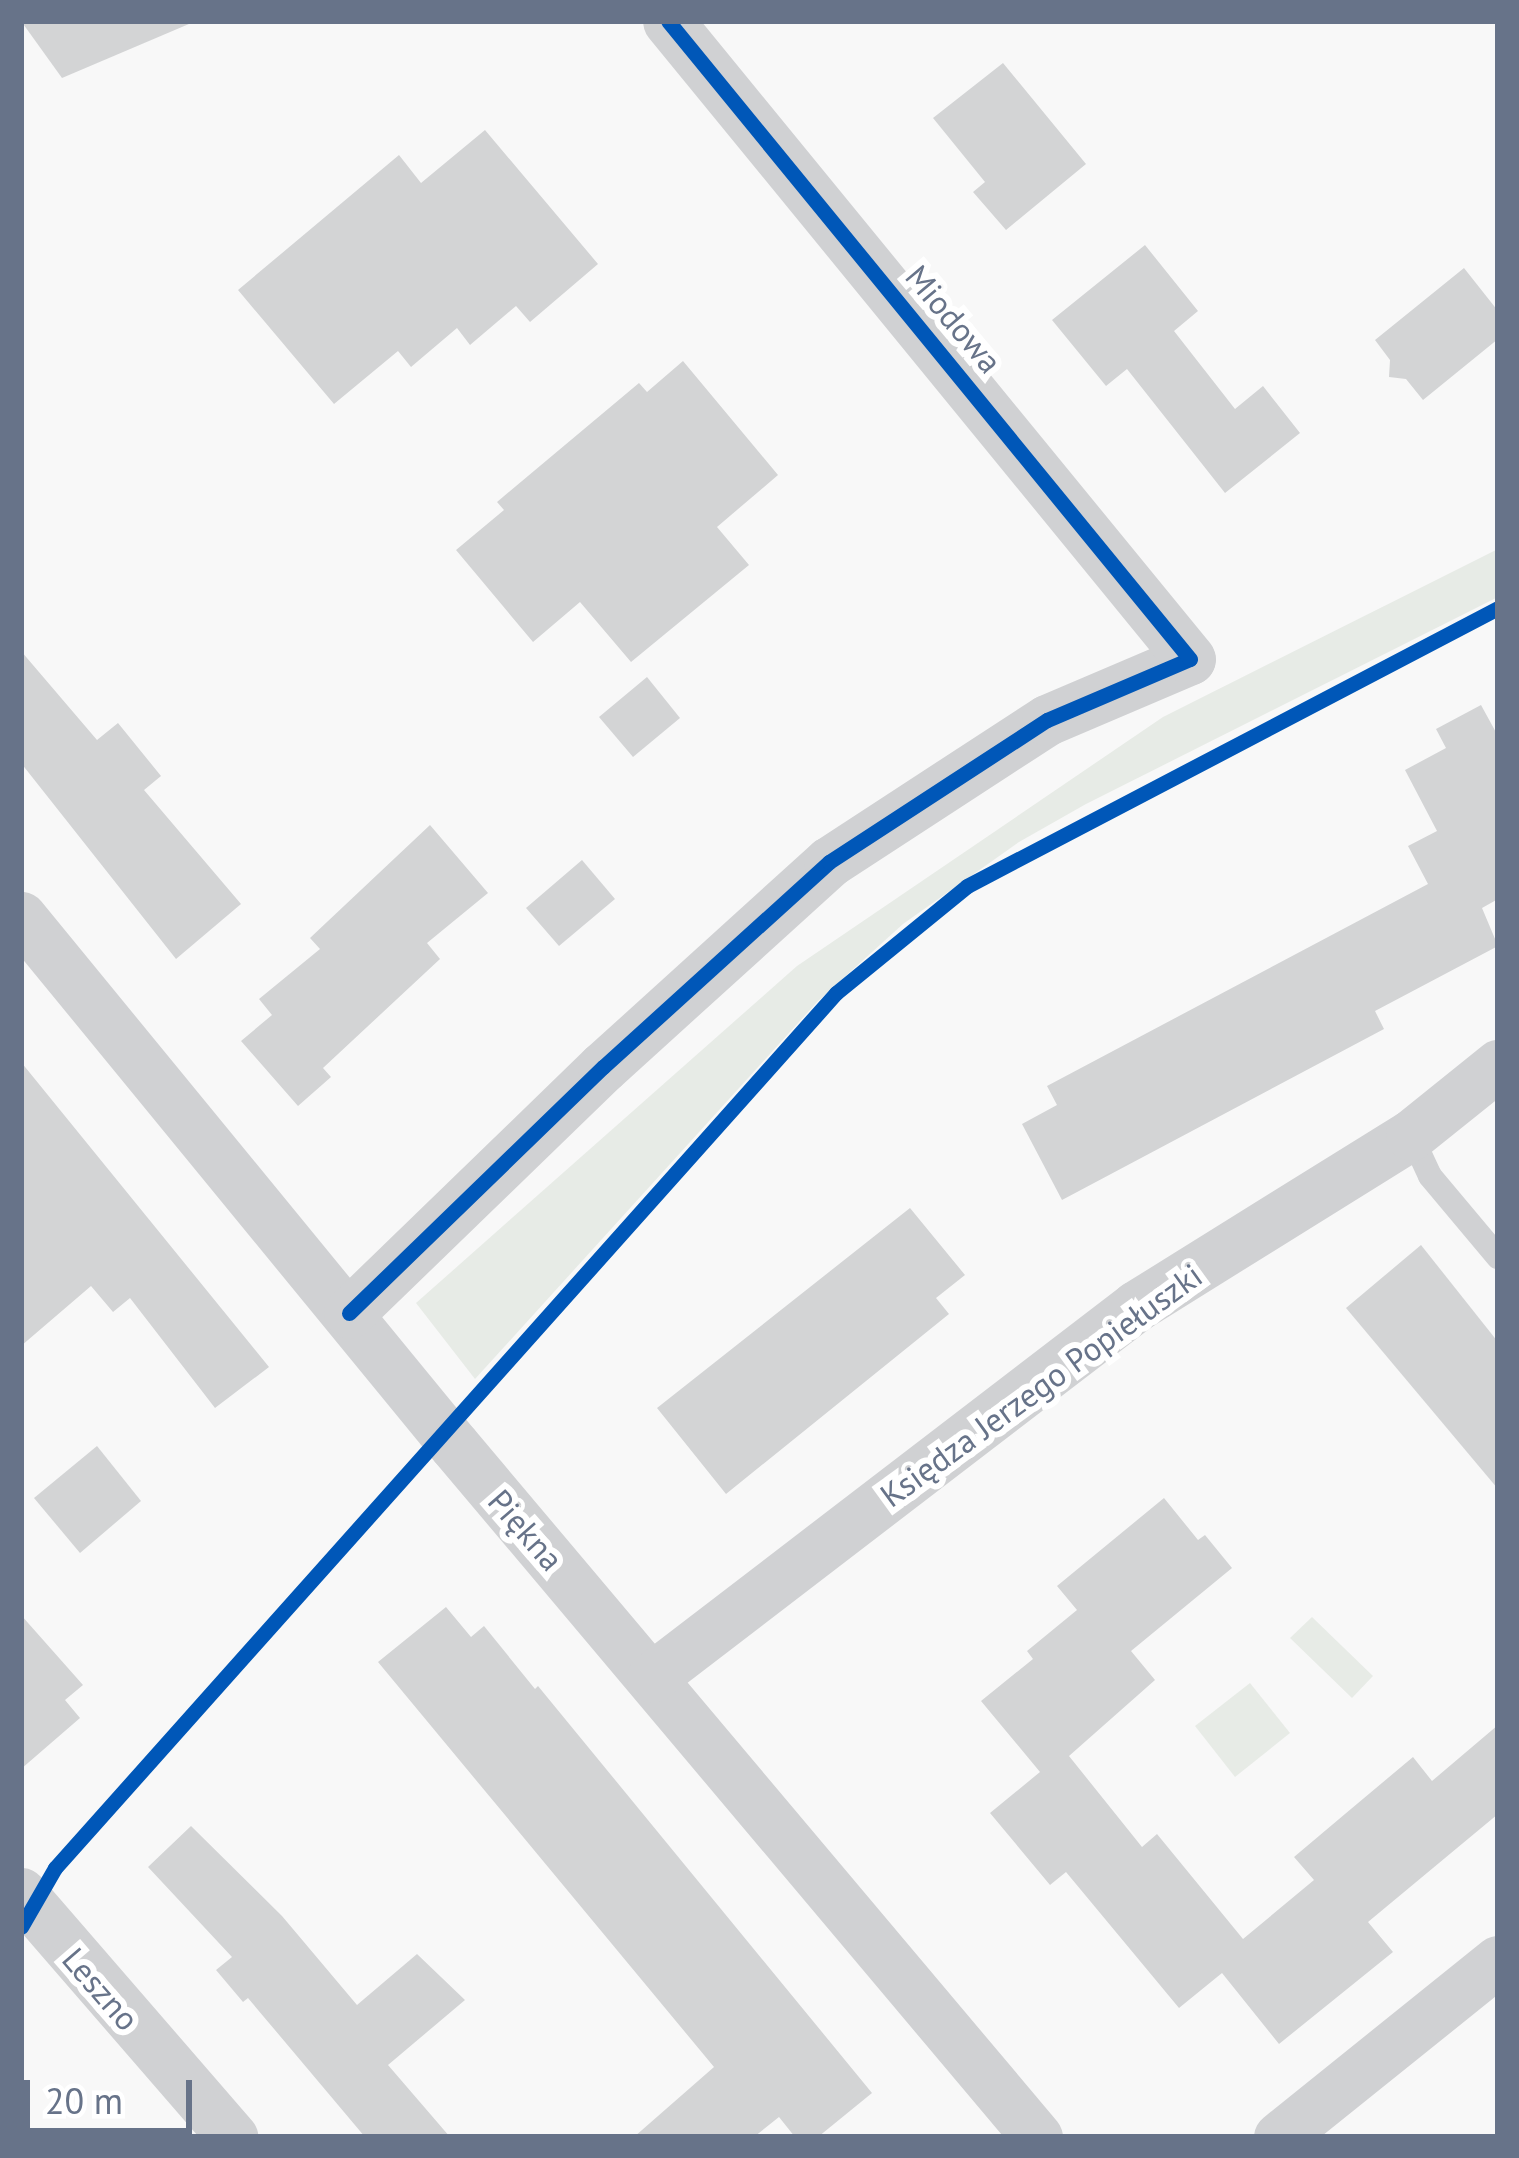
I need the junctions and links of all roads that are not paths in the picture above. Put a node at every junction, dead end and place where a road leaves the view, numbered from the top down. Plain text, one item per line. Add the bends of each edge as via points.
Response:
1 (668, 21) edge
2 (21, 917) edge
3 (1498, 1065) edge
4 (1411, 1135) junction
5 (1498, 1257) edge
6 (349, 1313) junction
7 (652, 1677) junction
8 (21, 1893) edge
9 (1498, 1961) edge
10 (232, 2137) edge
11 (1037, 2137) edge
12 (1279, 2137) edge

1 - 6 street, Miodowa via 1190,659 1047,720 829,862
2 - 6 street, Piękna
3 - 4 street, Księdza Jerzego Popiełuszki
4 - 5 lane via 1430,1177
4 - 7 street, Księdza Jerzego Popiełuszki via 1136,1306
6 - 7 street, Piękna
7 - 11 street, Piękna
8 - 10 street, Leszno
9 - 12 street

